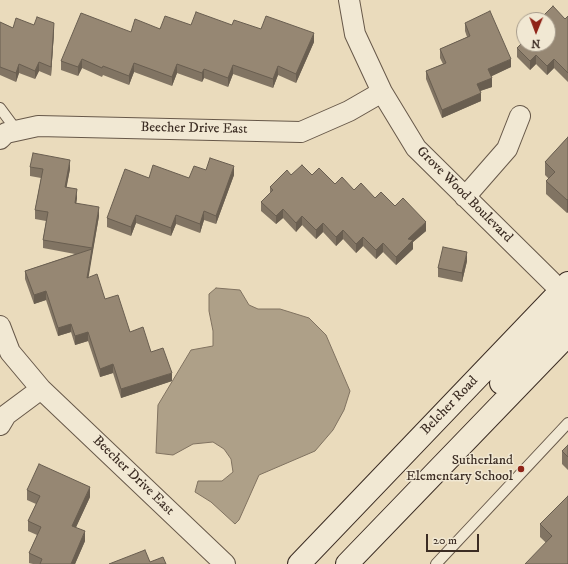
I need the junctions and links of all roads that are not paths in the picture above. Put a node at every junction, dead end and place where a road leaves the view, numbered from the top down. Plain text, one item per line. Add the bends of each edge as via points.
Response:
1 (349, 0) edge
2 (382, 92) junction
3 (0, 108) edge
4 (520, 116) dead end
5 (8, 135) edge
6 (465, 198) junction
7 (564, 286) edge
8 (0, 326) edge
9 (568, 335) edge
10 (40, 389) junction
11 (568, 423) edge
12 (0, 425) edge
13 (468, 439) junction
14 (225, 564) edge
15 (299, 564) edge
16 (347, 564) edge
17 (436, 564) edge

1 - 2 street, Grove Wood Boulevard via 356,34
2 - 5 street, Beecher Drive East via 349,111 301,132 38,126
2 - 6 street, Grove Wood Boulevard via 416,148
3 - 5 lane
4 - 6 street via 507,148
6 - 7 street, Grove Wood Boulevard
7 - 13 main road via 560,320 502,383 481,411
7 - 15 main road, Belcher Road
8 - 10 street, Beecher Drive East via 10,352
9 - 13 main road
10 - 12 street via 6,416
10 - 14 street, Beecher Drive East
11 - 17 lane
13 - 16 main road

